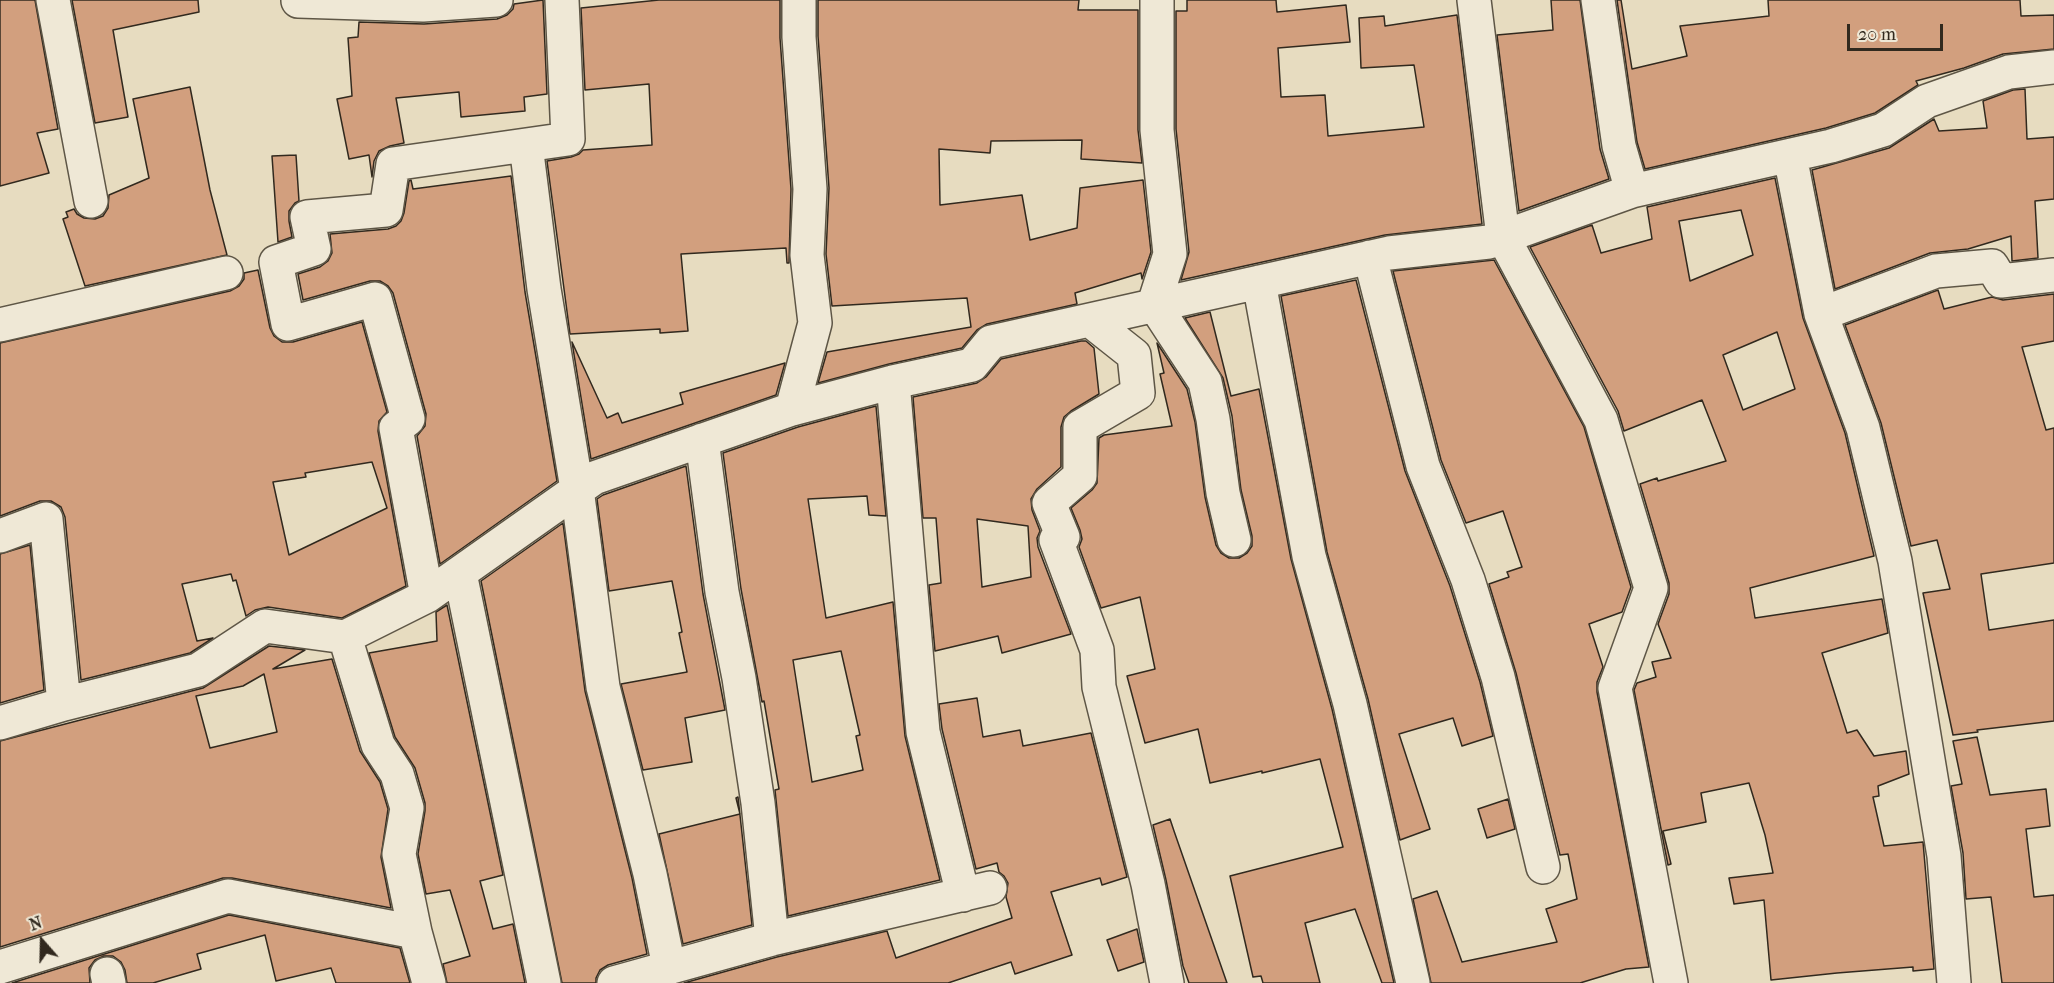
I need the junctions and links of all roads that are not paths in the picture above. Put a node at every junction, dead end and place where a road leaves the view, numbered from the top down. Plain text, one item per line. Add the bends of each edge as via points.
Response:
1 (53, 0) edge
2 (496, 0) edge
3 (562, 0) edge
4 (799, 0) edge
5 (1157, 0) edge
6 (1474, 0) edge
7 (1598, 0) edge
8 (298, 2) dead end
9 (2054, 68) edge
10 (526, 145) junction
11 (1790, 156) junction
12 (1632, 191) junction
13 (91, 201) dead end
14 (1503, 237) junction
15 (1370, 257) junction
16 (226, 273) dead end
17 (2054, 275) edge
18 (1259, 282) junction
19 (1154, 304) junction
20 (1821, 314) junction
21 (1091, 321) junction
22 (0, 325) edge
23 (893, 382) junction
24 (792, 409) junction
25 (702, 440) junction
26 (577, 489) junction
27 (0, 536) edge
28 (1234, 540) dead end
29 (460, 573) junction
30 (427, 596) junction
31 (345, 637) junction
32 (64, 704) junction
33 (0, 723) edge
34 (1543, 867) dead end
35 (415, 932) junction
36 (772, 939) junction
37 (0, 967) edge
38 (669, 967) junction
39 (429, 983) edge
40 (543, 983) edge
41 (614, 983) edge
42 (1167, 983) edge
43 (1413, 983) edge
44 (1671, 983) edge
45 (1954, 983) edge

1 - 13 street
2 - 8 street via 423,5
3 - 10 street via 568,139
4 - 24 street via 810,189 807,255 815,323
5 - 19 street via 1157,130 1170,254
6 - 14 street
7 - 12 street via 1619,146
9 - 11 street via 2009,72 1927,101 1883,130
10 - 26 street via 544,289
10 - 30 street via 393,164 386,210 307,217 314,249 276,262 288,324 375,300 408,419 396,428
11 - 12 street
11 - 20 street
12 - 14 street
14 - 15 street
14 - 44 street via 1601,420 1651,588 1615,688
15 - 18 street
15 - 34 street via 1423,466 1468,580 1498,677
16 - 22 street
17 - 20 street via 2001,281 1992,266 1936,271
18 - 19 street
18 - 43 street via 1309,556 1350,704
19 - 21 street
19 - 28 street via 1205,382 1222,493
20 - 45 street via 1863,428 1895,561 1944,856
21 - 23 street via 991,342 972,365
21 - 42 street via 1134,355 1138,393 1080,428 1080,476 1049,503 1063,537 1056,540 1097,650 1099,687 1148,884
23 - 24 street
23 - 36 street via 923,732 976,892
24 - 25 street
25 - 26 street via 594,478
25 - 36 street via 722,592 758,803
26 - 29 street
26 - 38 street via 603,687
27 - 32 street via 46,519
29 - 30 street
29 - 40 street
30 - 31 street
31 - 32 street via 265,626 198,670
31 - 35 street via 378,745 397,774 407,808 399,854
32 - 33 street
35 - 37 street via 228,896
35 - 39 street
36 - 38 street
38 - 41 street

